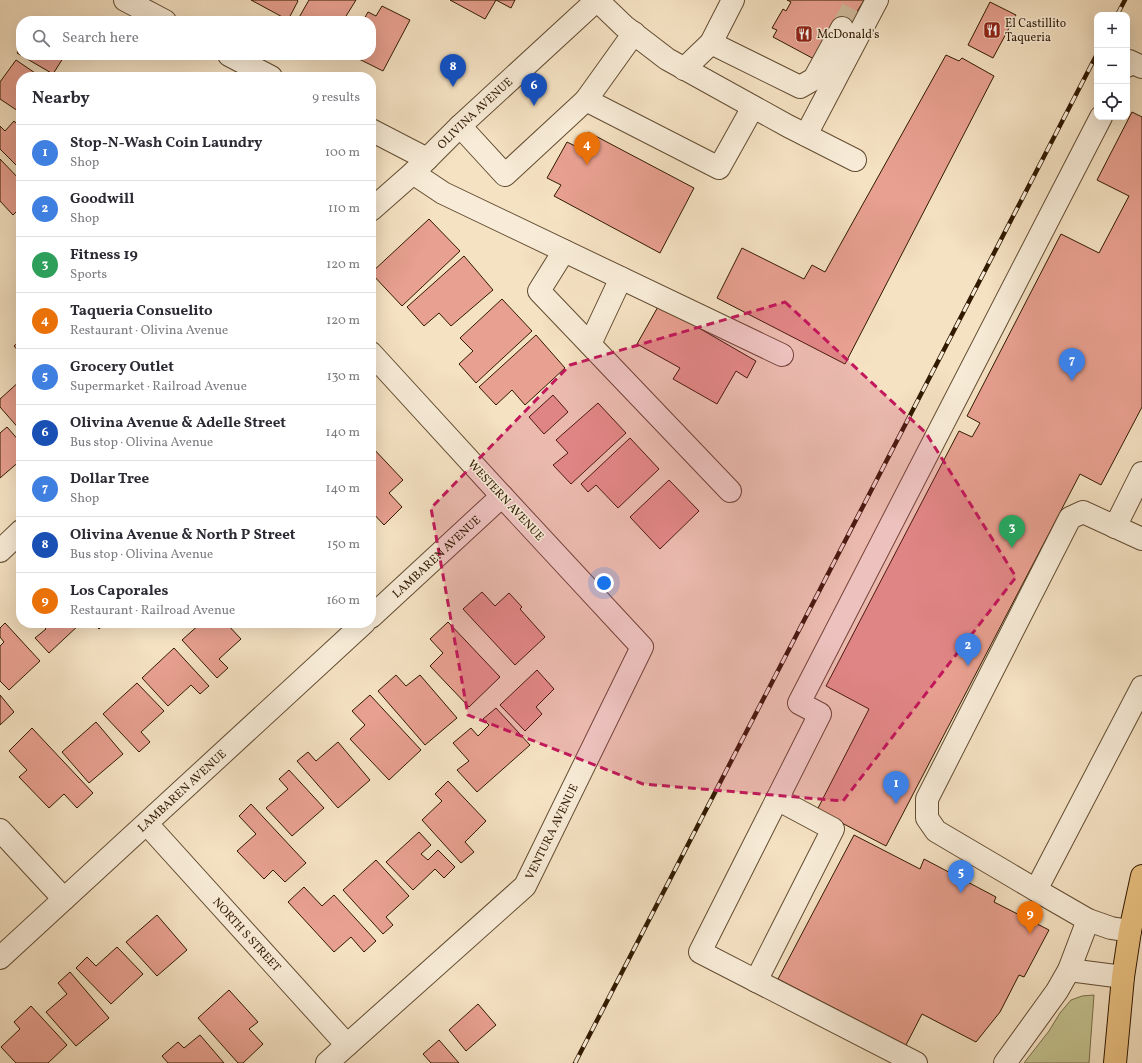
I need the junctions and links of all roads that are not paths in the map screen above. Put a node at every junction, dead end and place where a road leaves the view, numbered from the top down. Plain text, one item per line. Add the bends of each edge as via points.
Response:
1 (125, 0) edge
2 (597, 0) edge
3 (733, 0) edge
4 (877, 0) edge
5 (155, 16) edge
6 (842, 28) tunnel mouth
7 (634, 34) junction
8 (706, 48) junction
9 (239, 60) edge
10 (1130, 61) edge
11 (1142, 67) edge
12 (684, 69) junction
13 (261, 72) edge
14 (586, 100) junction
15 (753, 107) junction
16 (1099, 120) edge
17 (460, 126) junction
18 (376, 134) edge
19 (806, 135) junction
20 (855, 160) dead end
21 (420, 166) junction
22 (376, 206) edge
23 (564, 251) junction
24 (621, 278) junction
25 (590, 344) junction
26 (782, 355) dead end
27 (376, 358) edge
28 (1142, 473) edge
29 (730, 491) dead end
30 (502, 496) junction
31 (1115, 527) junction
32 (16, 537) edge
33 (1142, 539) edge
34 (0, 551) edge
35 (376, 612) edge
36 (359, 628) edge
37 (642, 647) joint
38 (1142, 686) edge
39 (777, 799) junction
40 (147, 824) junction
41 (0, 830) edge
42 (1142, 876) edge
43 (1036, 890) junction
44 (64, 899) junction
45 (1088, 920) junction
46 (1130, 931) junction
47 (0, 958) edge
48 (1068, 970) junction
49 (1123, 977) junction
50 (756, 980) junction
51 (347, 1045) junction
52 (327, 1063) edge
53 (916, 1063) edge
54 (1006, 1063) edge
55 (1115, 1063) edge

1 - 5 street
2 - 7 street
2 - 17 street, OLIVINA AVENUE
3 - 8 street
4 - 19 street
6 - 8 street via 814,79 800,88 759,82
7 - 12 street
7 - 14 street
8 - 12 street
9 - 13 street
10 - 11 street
12 - 15 street
14 - 15 street via 719,168
14 - 17 street via 505,175
15 - 19 street
16 - 39 street via 799,703 820,714
17 - 21 street, OLIVINA AVENUE
18 - 21 street
19 - 20 street
21 - 22 street, OLIVINA AVENUE
21 - 23 street via 443,193
23 - 24 street
23 - 25 street via 539,291
24 - 25 street
24 - 26 street
25 - 29 street
27 - 30 street, WESTERN AVENUE
28 - 31 street
30 - 35 street, LAMBAREN AVENUE
30 - 37 street, WESTERN AVENUE
31 - 33 street
31 - 43 street via 1083,512 1070,518 927,799 927,818 936,831
32 - 34 street
36 - 40 street, LAMBAREN AVENUE
37 - 51 street, VENTURA AVENUE via 525,886
38 - 43 street
39 - 50 street via 833,829
39 - 50 street via 700,952
40 - 44 street, LAMBAREN AVENUE
40 - 51 street, NORTH S STREET
41 - 44 street
42 - 46 main road
43 - 45 street
44 - 47 street, LAMBAREN AVENUE
45 - 46 street
45 - 48 street
46 - 49 main road
48 - 49 street
48 - 54 street via 1057,991
49 - 55 main road
50 - 53 street
51 - 52 street, VENTURA AVENUE

